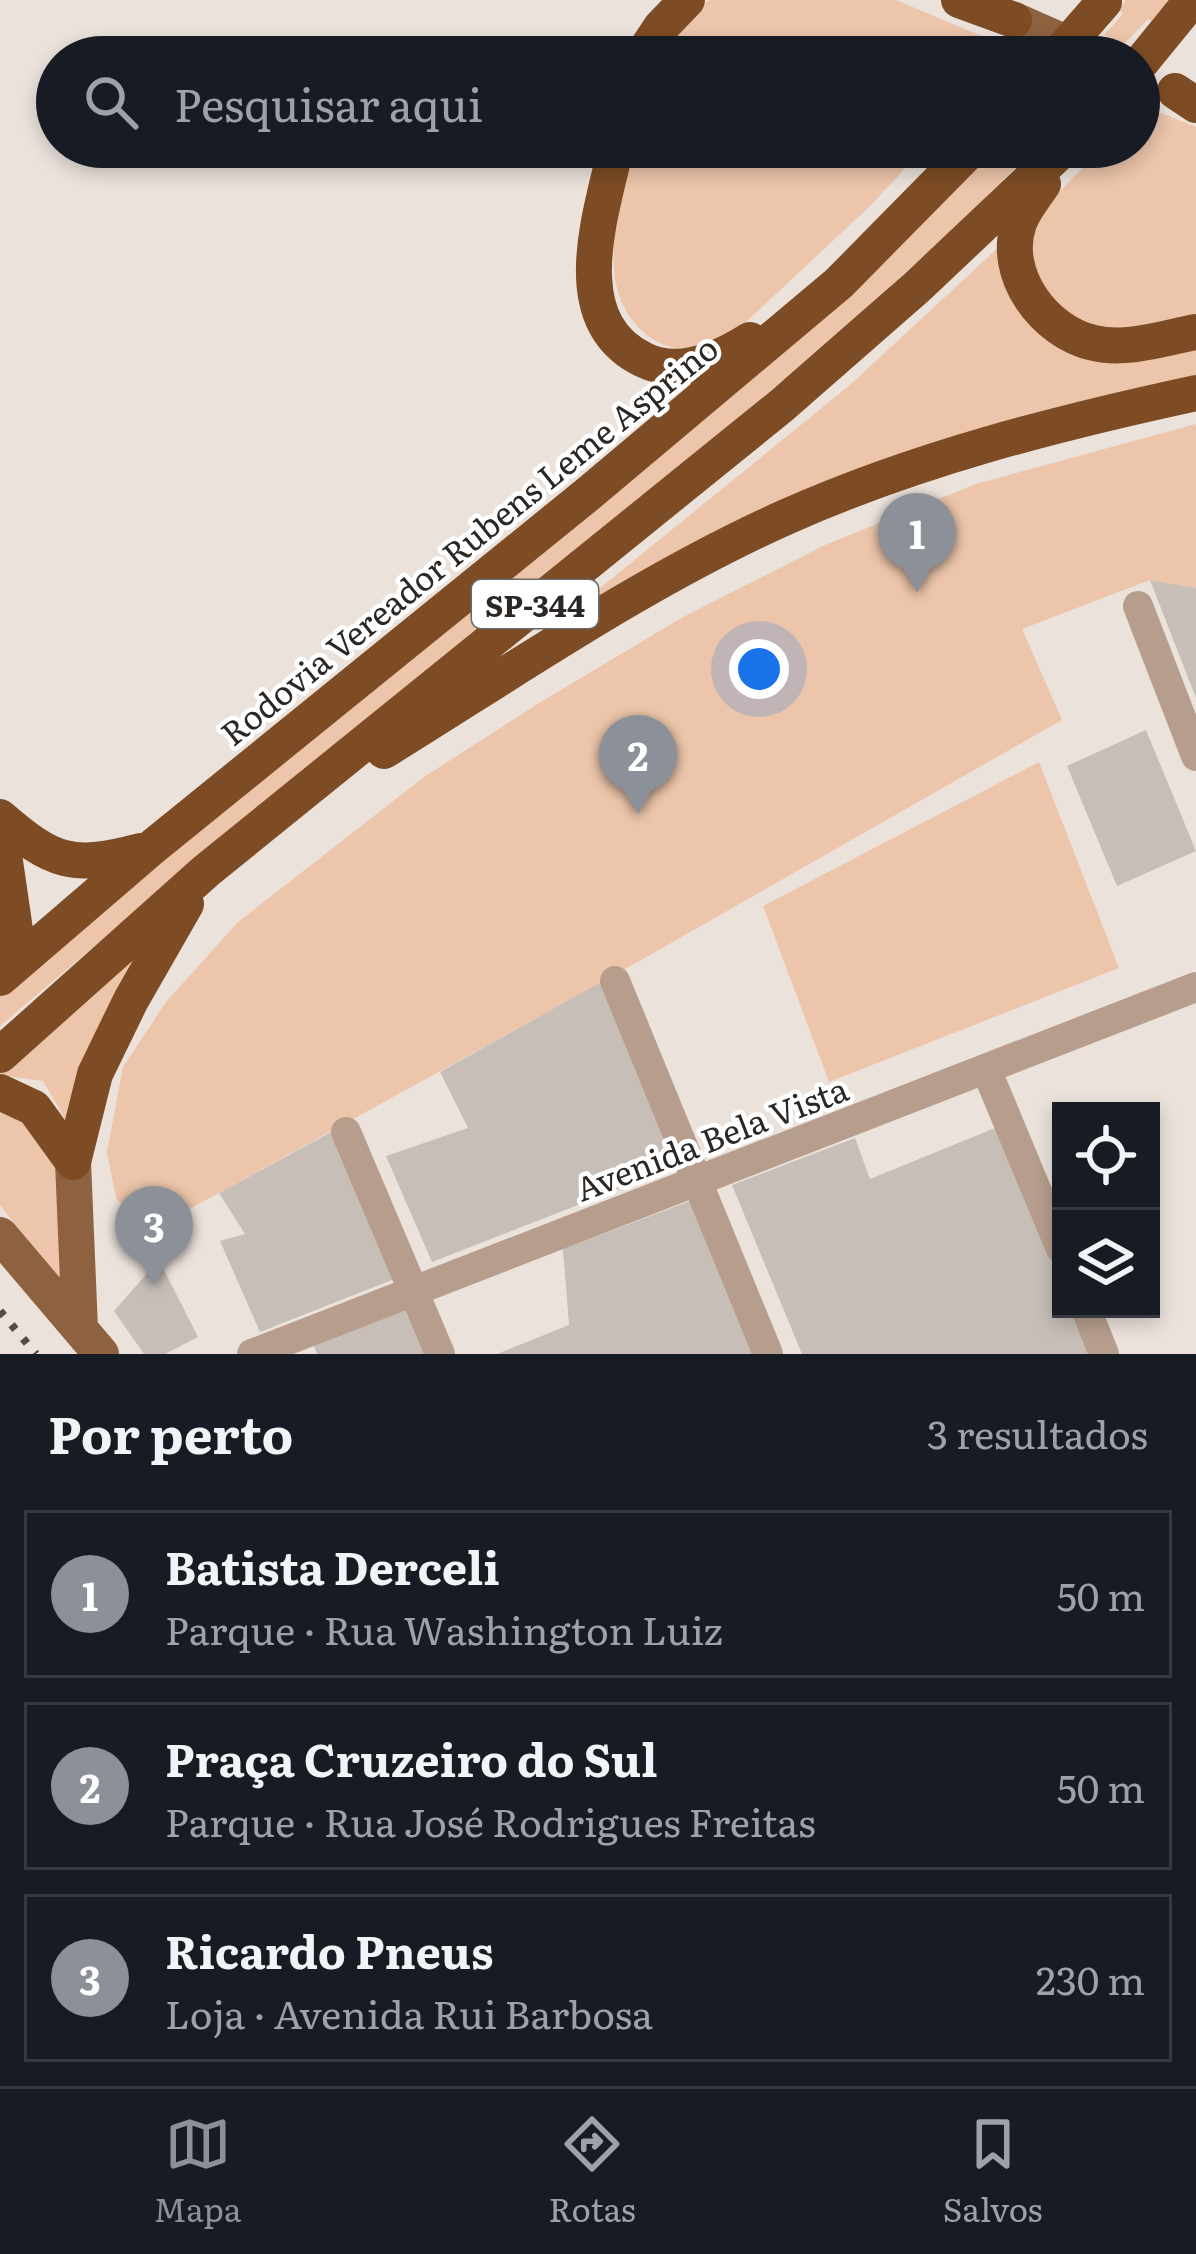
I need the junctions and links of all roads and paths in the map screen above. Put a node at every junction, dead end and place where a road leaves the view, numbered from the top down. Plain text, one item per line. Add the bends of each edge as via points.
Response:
1 (687, 0) edge
2 (959, 0) edge
3 (981, 0) edge
4 (1192, 0) edge
5 (1105, 1) edge
6 (1014, 20) junction
7 (656, 36) edge
8 (1050, 36) edge
9 (1074, 36) edge
10 (1160, 41) edge
11 (1160, 84) edge
12 (1191, 98) edge
13 (611, 168) edge
14 (952, 168) edge
15 (1044, 168) edge
16 (1053, 168) edge
17 (839, 283) junction
18 (1196, 332) edge
19 (1196, 393) edge
20 (1138, 606) dead end
21 (1196, 756) edge
22 (0, 817) edge
23 (0, 827) edge
24 (258, 829) junction
25 (150, 849) junction
26 (206, 871) junction
27 (0, 959) edge
28 (0, 978) edge
29 (615, 981) dead end
30 (1196, 987) edge
31 (0, 1055) edge
32 (986, 1069) junction
33 (0, 1092) edge
34 (346, 1132) dead end
35 (73, 1162) junction
36 (697, 1181) junction
37 (1052, 1228) edge
38 (0, 1235) edge
39 (412, 1292) junction
40 (1090, 1318) edge
41 (90, 1341) edge
42 (252, 1354) edge
43 (440, 1354) edge
44 (768, 1354) edge
45 (1104, 1354) edge

1 - 7 highway
2 - 6 highway
3 - 6 highway
4 - 10 highway
5 - 9 highway, bridge
6 - 8 main road
11 - 12 main road
13 - 17 highway via 593,272 608,331 628,352 656,366 690,367 732,351
14 - 17 highway, Rodovia Vereador Rubens Leme Asprino / SP-344
15 - 24 highway, SP-344 via 782,406
16 - 18 highway via 1019,221 1014,249 1017,272 1046,317 1095,344
17 - 25 highway, Rodovia Vereador Rubens Leme Asprino / SP-344
19 - 24 highway via 995,442 789,516 674,574
20 - 21 street
22 - 25 highway via 59,857 99,862
23 - 27 highway via 15,930
24 - 26 highway, SP-344
25 - 28 highway, Rodovia Vereador Rubens Leme Asprino / SP-344
26 - 31 highway, SP-344
26 - 35 highway via 95,1074
29 - 36 street
30 - 32 street, Avenida Bela Vista
32 - 36 street, Avenida Bela Vista
32 - 37 street
33 - 35 highway via 34,1108
34 - 39 street
35 - 41 main road
36 - 39 street, Avenida Bela Vista
36 - 44 street
38 - 41 main road
39 - 42 street, Avenida Bela Vista
39 - 43 street
40 - 45 street

